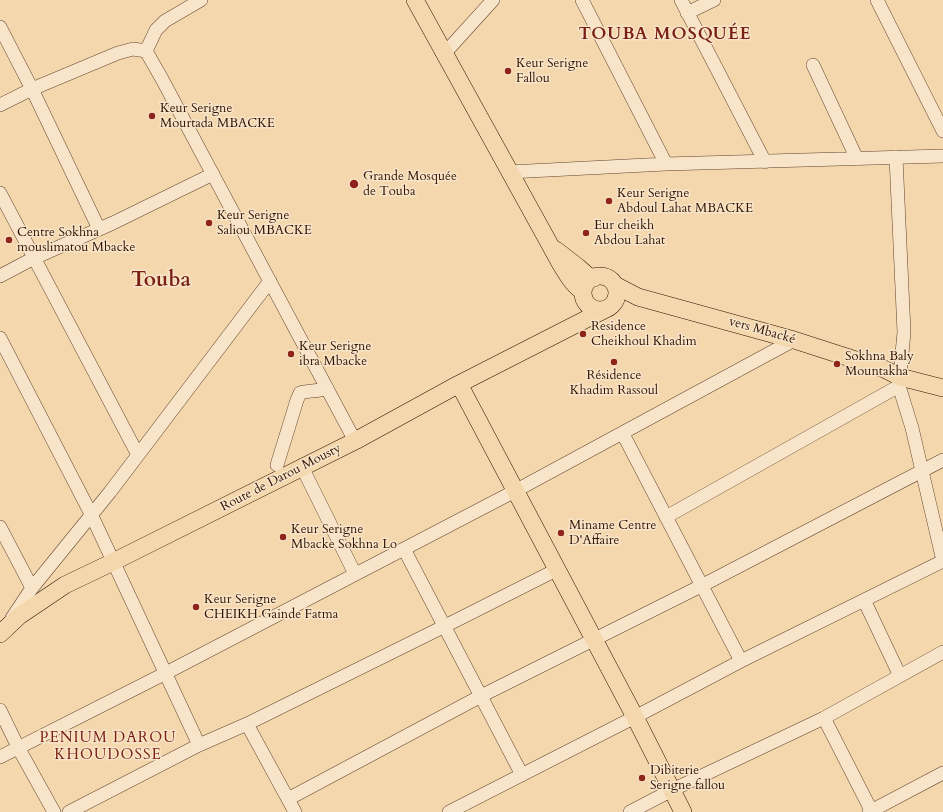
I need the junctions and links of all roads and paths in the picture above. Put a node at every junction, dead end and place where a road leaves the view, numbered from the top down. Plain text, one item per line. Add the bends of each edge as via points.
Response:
1 (201, 0) edge
2 (415, 0) edge
3 (493, 0) edge
4 (582, 0) edge
5 (681, 0) edge
6 (714, 0) edge
7 (876, 0) edge
8 (687, 14) junction
9 (0, 27) edge
10 (146, 51) junction
11 (444, 54) junction
12 (814, 65) dead end
13 (32, 89) junction
14 (0, 105) edge
15 (943, 131) edge
16 (943, 156) edge
17 (896, 158) junction
18 (857, 159) junction
19 (765, 162) junction
20 (666, 164) junction
21 (509, 172) junction
22 (213, 174) junction
23 (0, 193) edge
24 (100, 229) junction
25 (553, 248) junction
26 (34, 258) junction
27 (0, 276) edge
28 (594, 278) junction
29 (270, 281) junction
30 (584, 294) junction
31 (612, 298) junction
32 (568, 328) junction
33 (0, 338) edge
34 (794, 340) junction
35 (900, 377) junction
36 (943, 379) edge
37 (459, 384) junction
38 (327, 388) junction
39 (943, 388) edge
40 (623, 434) junction
41 (355, 441) junction
42 (138, 455) junction
43 (943, 460) edge
44 (277, 465) dead end
45 (302, 467) junction
46 (923, 471) junction
47 (515, 491) junction
48 (91, 514) junction
49 (666, 517) junction
50 (0, 527) edge
51 (404, 549) junction
52 (943, 561) edge
53 (113, 562) junction
54 (556, 570) junction
55 (356, 574) junction
56 (701, 586) junction
57 (32, 588) junction
58 (864, 600) junction
59 (445, 626) junction
60 (2, 632) edge
61 (594, 640) junction
62 (943, 652) edge
63 (742, 661) junction
64 (166, 673) junction
65 (900, 676) junction
66 (481, 696) junction
67 (0, 710) edge
68 (635, 718) junction
69 (824, 718) junction
70 (247, 724) junction
71 (199, 744) junction
72 (19, 749) junction
73 (0, 757) edge
74 (943, 773) edge
75 (522, 775) junction
76 (672, 790) junction
77 (288, 799) junction
78 (54, 812) edge
79 (69, 812) edge
80 (295, 812) edge
81 (449, 812) edge
82 (630, 812) edge
83 (683, 812) edge
84 (871, 812) edge

1 - 10 street via 165,21 156,30
2 - 11 main road
3 - 11 street
4 - 20 street
5 - 8 street
6 - 8 street
7 - 15 street
8 - 19 street
9 - 13 street
10 - 13 street via 133,49 118,53
10 - 22 street
11 - 21 main road
12 - 18 street
13 - 14 street
13 - 24 street
16 - 17 street
17 - 18 street
17 - 35 street via 904,332
18 - 19 street
19 - 20 street
20 - 21 street
21 - 25 main road
22 - 24 street
22 - 29 street
23 - 26 street
24 - 26 street
25 - 28 main road
25 - 30 main road via 570,279
26 - 27 street
26 - 42 street
28 - 30 main road via 587,283
28 - 31 main road via 608,279
29 - 38 street
29 - 42 street
30 - 31 main road via 588,305 596,310
30 - 32 main road via 575,318
31 - 32 main road, Route de Darou Mousty
31 - 34 main road, vers Mbacké via 638,297
32 - 37 main road, Route de Darou Mousty
33 - 48 street
34 - 35 main road, vers Mbacké via 884,369
34 - 40 street
35 - 36 main road, vers Mbacké
35 - 39 main road, vers Mbacké
35 - 46 street
35 - 49 street
37 - 41 main road, Route de Darou Mousty
37 - 47 main road
38 - 41 street
38 - 44 street via 300,393
40 - 47 street
40 - 49 street
41 - 45 main road, Route de Darou Mousty
42 - 48 street
43 - 46 street
45 - 53 main road, Route de Darou Mousty
45 - 55 street
46 - 52 street
46 - 56 street
47 - 51 street
47 - 54 main road
48 - 53 street
48 - 57 street
49 - 56 street
50 - 57 street
51 - 55 street
51 - 59 street
52 - 58 street
53 - 60 main road, Route de Darou Mousty via 65,585 39,601
53 - 64 street
54 - 59 street
54 - 61 main road
55 - 64 street
56 - 61 street
56 - 63 street
57 - 60 street
58 - 63 street
58 - 65 street
59 - 66 street
59 - 70 street
61 - 66 street
61 - 68 main road
62 - 65 street
63 - 68 street
64 - 71 street
64 - 72 street
65 - 69 street
66 - 75 street
66 - 77 street
67 - 72 street
68 - 75 street
68 - 76 main road
69 - 76 street
69 - 84 street
70 - 71 street
70 - 77 street
71 - 79 street
72 - 73 street
72 - 78 street
74 - 84 street
75 - 81 street
76 - 82 street
76 - 83 main road
77 - 80 street

